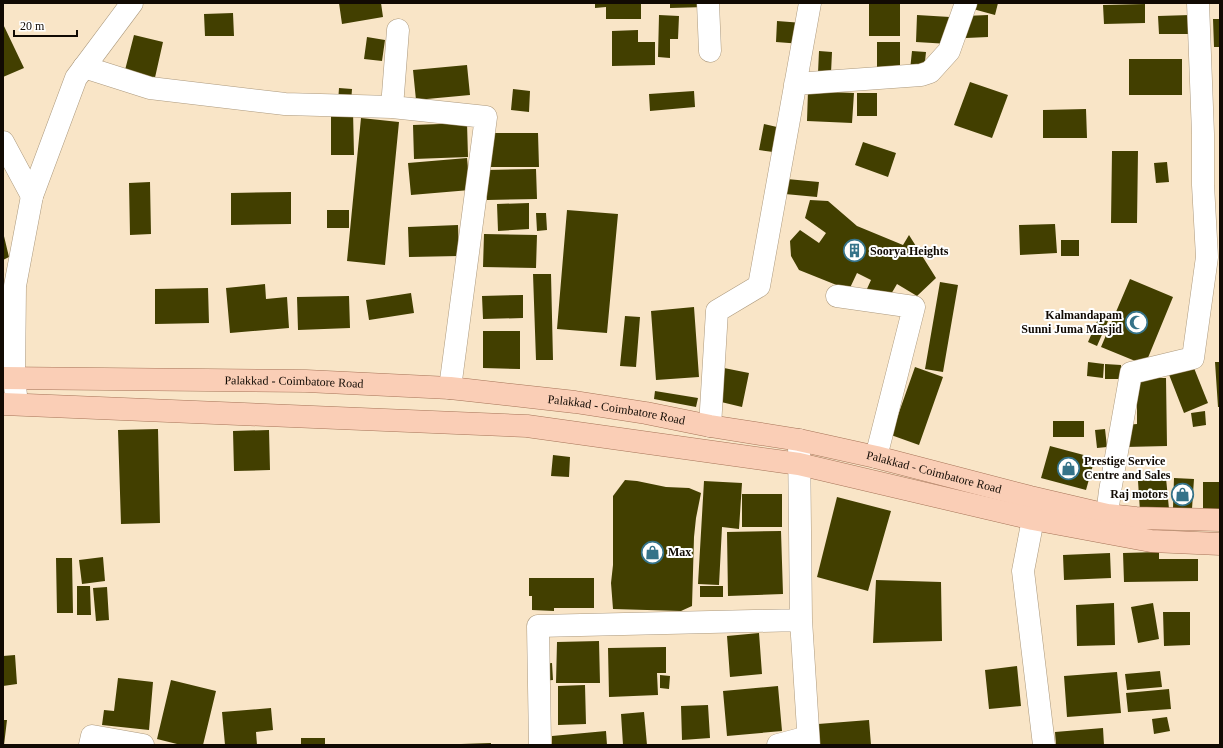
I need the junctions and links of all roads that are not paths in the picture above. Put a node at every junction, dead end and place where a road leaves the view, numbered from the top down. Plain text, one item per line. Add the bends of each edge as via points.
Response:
1 (132, 3) edge
2 (708, 3) edge
3 (810, 3) edge
4 (966, 3) edge
5 (1198, 3) edge
6 (398, 30) dead end
7 (710, 51) dead end
8 (84, 68) junction
9 (795, 84) junction
10 (392, 106) junction
11 (3, 142) edge
12 (32, 196) junction
13 (837, 296) dead end
14 (8, 378) edge
15 (450, 388) junction
16 (575, 402) junction
17 (10, 404) edge
18 (710, 426) junction
19 (569, 432) junction
20 (799, 440) junction
21 (876, 456) junction
22 (799, 464) junction
23 (1107, 514) junction
24 (1033, 519) junction
25 (1220, 520) edge
26 (1220, 544) edge
27 (801, 620) junction
28 (808, 741) edge
29 (90, 745) edge
30 (143, 745) edge
31 (540, 745) edge
32 (778, 745) edge
33 (1044, 745) edge

1 - 8 street
2 - 7 street
3 - 9 street
4 - 9 street via 949,51 930,72 921,75
5 - 23 street via 1207,257 1193,358 1130,373
6 - 10 street
8 - 10 street via 150,88 285,104
8 - 12 street via 76,78
9 - 18 street via 759,286 717,311
10 - 15 street via 486,117
11 - 12 street
12 - 14 street via 15,286
13 - 21 street via 914,307
14 - 15 main road, Palakkad - Coimbatore Road via 306,381
14 - 17 street
15 - 16 main road, Palakkad - Coimbatore Road
16 - 18 main road, Palakkad - Coimbatore Road
16 - 19 main road
17 - 19 main road, Palakkad - Coimbatore Road via 527,426
18 - 20 main road, Palakkad - Coimbatore Road
19 - 22 main road, Palakkad - Coimbatore Road
20 - 21 main road, Palakkad - Coimbatore Road
20 - 22 street
21 - 23 main road, Palakkad - Coimbatore Road via 1030,497
22 - 24 main road, Palakkad - Coimbatore Road
22 - 27 street
23 - 25 main road, Palakkad - Coimbatore Road via 1136,518
24 - 26 main road, Palakkad - Coimbatore Road via 1151,541
24 - 33 street via 1023,571
27 - 28 street
27 - 31 street via 538,626
28 - 32 street
29 - 30 street via 92,736

